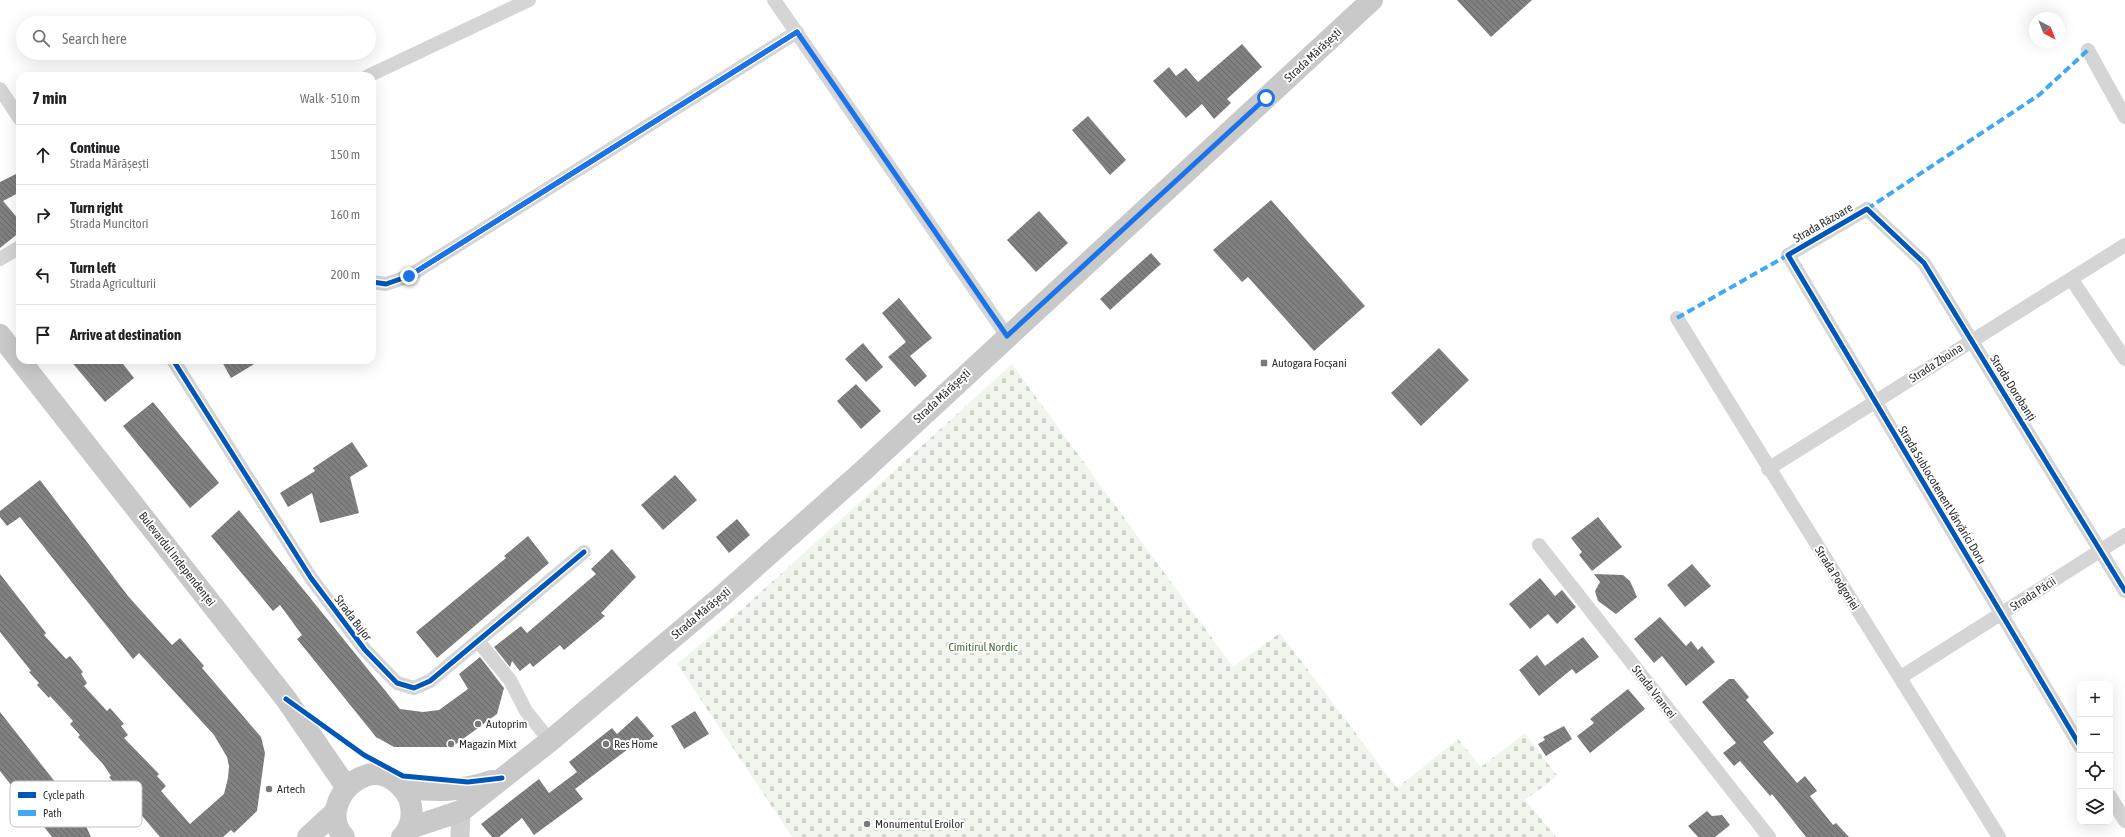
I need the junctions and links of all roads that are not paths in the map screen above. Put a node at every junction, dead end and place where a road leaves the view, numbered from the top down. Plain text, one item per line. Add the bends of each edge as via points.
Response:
1 (529, 0) edge
2 (774, 0) edge
3 (1372, 0) edge
4 (797, 32) junction
5 (2088, 50) dead end
6 (376, 72) edge
7 (0, 89) edge
8 (16, 113) edge
9 (2125, 117) edge
10 (1867, 209) joint
11 (2125, 245) edge
12 (16, 249) edge
13 (1788, 255) joint
14 (0, 259) edge
15 (2072, 280) junction
16 (376, 283) edge
17 (1677, 318) dead end
18 (0, 335) edge
19 (1007, 336) junction
20 (1972, 340) junction
21 (16, 355) edge
22 (2125, 359) edge
23 (23, 364) edge
24 (176, 364) edge
25 (1875, 403) junction
26 (1768, 469) junction
27 (2125, 535) edge
28 (1539, 546) dead end
29 (2100, 551) junction
30 (584, 552) dead end
31 (2125, 591) edge
32 (2001, 614) junction
33 (478, 641) junction
34 (1901, 677) junction
35 (550, 741) junction
36 (2077, 741) edge
37 (500, 778) junction
38 (347, 788) junction
39 (402, 788) junction
40 (2113, 801) edge
41 (461, 811) junction
42 (335, 812) junction
43 (2125, 821) edge
44 (408, 833) edge
45 (308, 837) edge
46 (344, 837) edge
47 (460, 837) edge
48 (1769, 837) edge
49 (1999, 837) edge

1 - 6 street
2 - 4 street
3 - 19 main road, Strada Mărășești
4 - 16 street via 409,276 386,284
4 - 19 street
5 - 9 street
7 - 8 street
10 - 13 street, Strada Răzoare
10 - 20 street, Strada Dorobanți via 1924,263
11 - 15 street, Strada Zboina
12 - 14 street
13 - 25 street, Strada Sublocotenent Vărvărici Doru
15 - 20 street, Strada Zboina
15 - 22 street
17 - 26 street, Strada Podgoriei
18 - 21 main road, Bulevardul Independenței
19 - 35 main road, Strada Mărășești via 721,597
20 - 25 street, Strada Zboina
20 - 29 street, Strada Dorobanți
23 - 38 main road, Bulevardul Independenței via 286,699
24 - 33 street, Strada Bujor via 311,578 364,650 398,683 414,688 430,681
25 - 26 street, Strada Zboina
25 - 32 street, Strada Sublocotenent Vărvărici Doru
26 - 34 street, Strada Podgoriei
27 - 29 street, Strada Păcii
28 - 48 street, Strada Vrancei
29 - 31 street, Strada Dorobanți
29 - 32 street, Strada Păcii
30 - 33 street, Strada Bujor
32 - 34 street, Strada Păcii
32 - 36 street, Strada Sublocotenent Vărvărici Doru
33 - 35 street via 510,680 526,711
34 - 49 street, Strada Podgoriei
35 - 37 main road, Strada Mărășești
37 - 39 main road, Strada Mărășești via 455,791
37 - 41 main road, Strada Mărășești
38 - 39 main road via 365,776 376,774 390,779
38 - 42 main road via 339,799
39 - 44 main road via 410,803
40 - 43 street
41 - 44 main road, Strada Mărășești
41 - 47 street
42 - 45 main road
42 - 46 main road via 337,824

